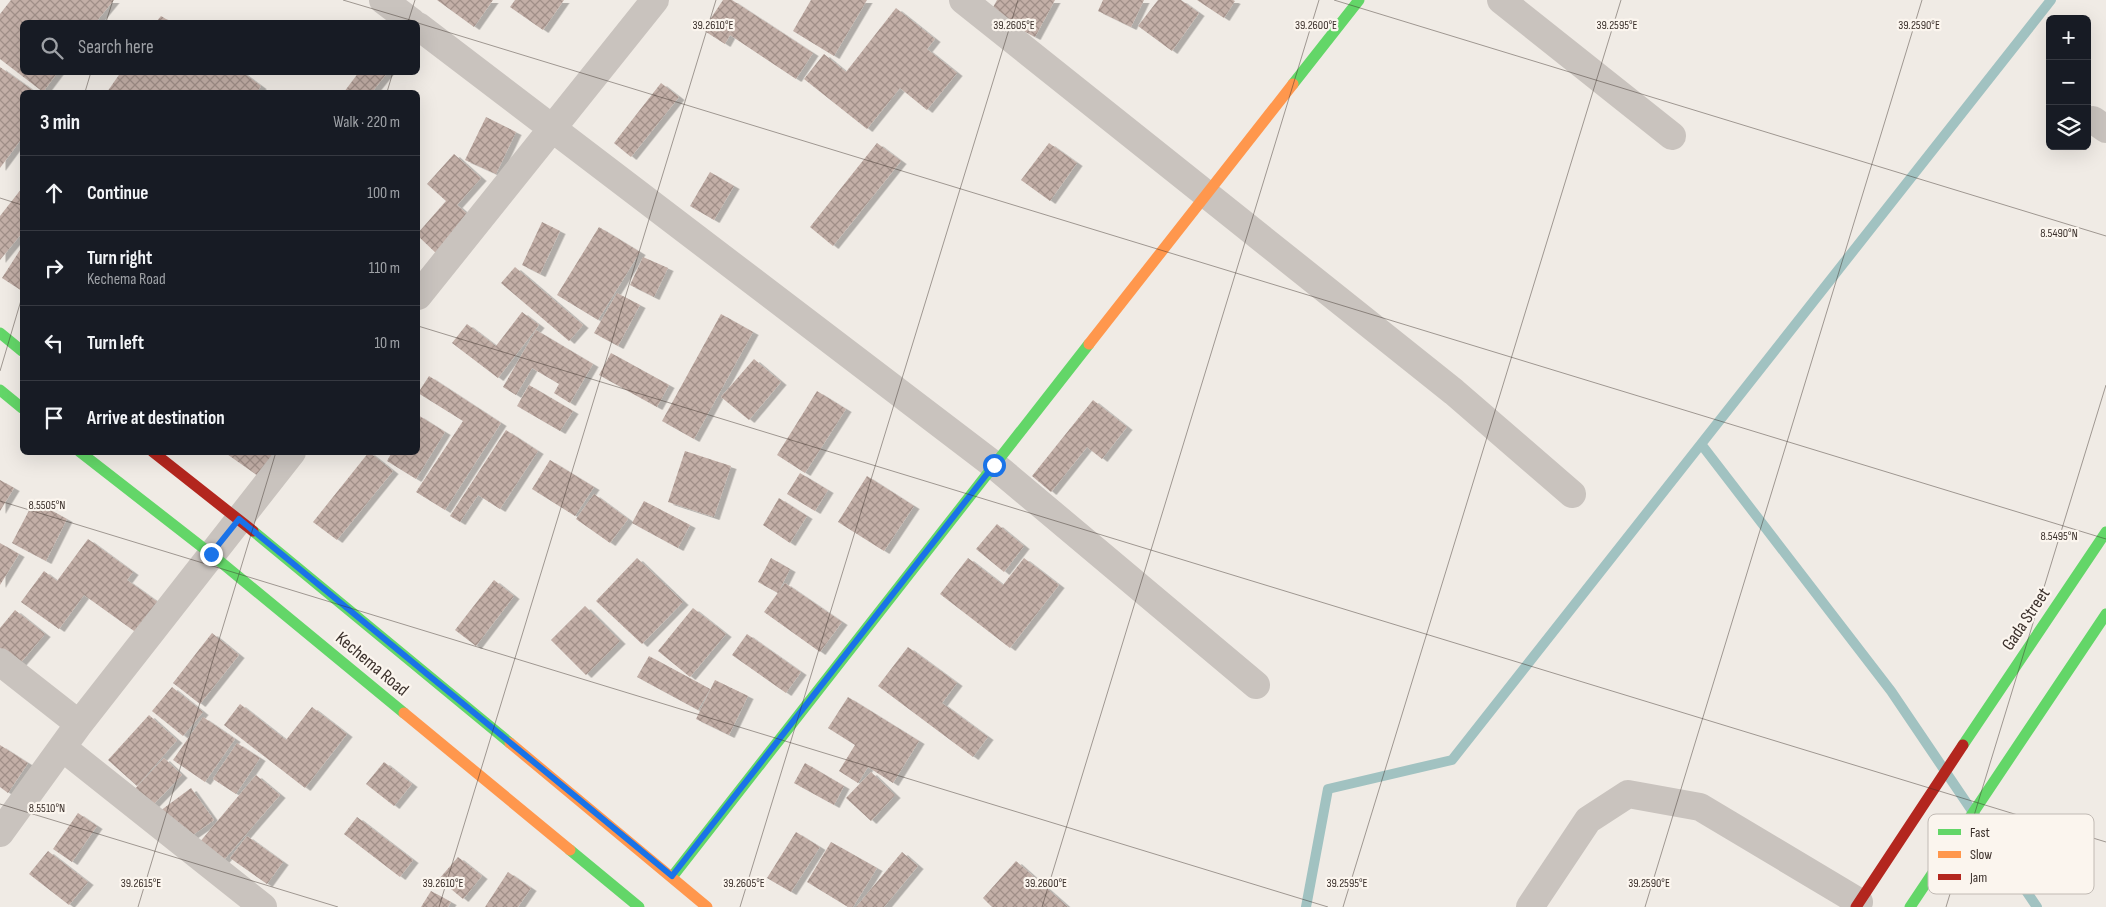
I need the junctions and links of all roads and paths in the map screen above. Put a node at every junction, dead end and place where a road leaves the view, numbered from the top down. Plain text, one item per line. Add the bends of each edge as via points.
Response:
1 (383, 0) edge
2 (655, 0) edge
3 (963, 0) edge
4 (1358, 0) edge
5 (1501, 0) edge
6 (409, 20) edge
7 (420, 28) edge
8 (552, 128) junction
9 (1672, 136) dead end
10 (1207, 194) junction
11 (420, 293) edge
12 (0, 333) edge
13 (20, 349) edge
14 (0, 390) edge
15 (20, 406) edge
16 (84, 455) edge
17 (157, 455) edge
18 (290, 455) edge
19 (994, 465) junction
20 (1572, 494) dead end
21 (239, 519) junction
22 (2106, 532) edge
23 (211, 554) junction
24 (2106, 614) edge
25 (0, 662) edge
26 (1256, 685) dead end
27 (79, 724) junction
28 (63, 748) junction
29 (1971, 814) edge
30 (0, 833) edge
31 (672, 876) junction
32 (1928, 880) edge
33 (1858, 905) edge
34 (263, 907) edge
35 (639, 907) edge
36 (706, 907) edge
37 (1530, 907) edge
38 (1910, 907) edge

1 - 6 street
2 - 8 street
3 - 10 street
4 - 10 street
5 - 9 street
7 - 8 street
8 - 11 street
8 - 19 street
10 - 19 street
10 - 20 street via 1454,392
12 - 13 street
14 - 15 street
16 - 23 street, Kechema Road
17 - 21 street, Kechema Road
18 - 21 street
19 - 26 street
19 - 31 street
21 - 23 street
21 - 31 street, Kechema Road
22 - 33 street, Gada Street via 1974,726
23 - 27 street
23 - 35 street, Kechema Road
24 - 29 street
25 - 27 street
27 - 28 street
28 - 30 street
28 - 34 street
31 - 36 street, Kechema Road
32 - 38 street
33 - 37 street via 1700,807 1628,794 1588,820

